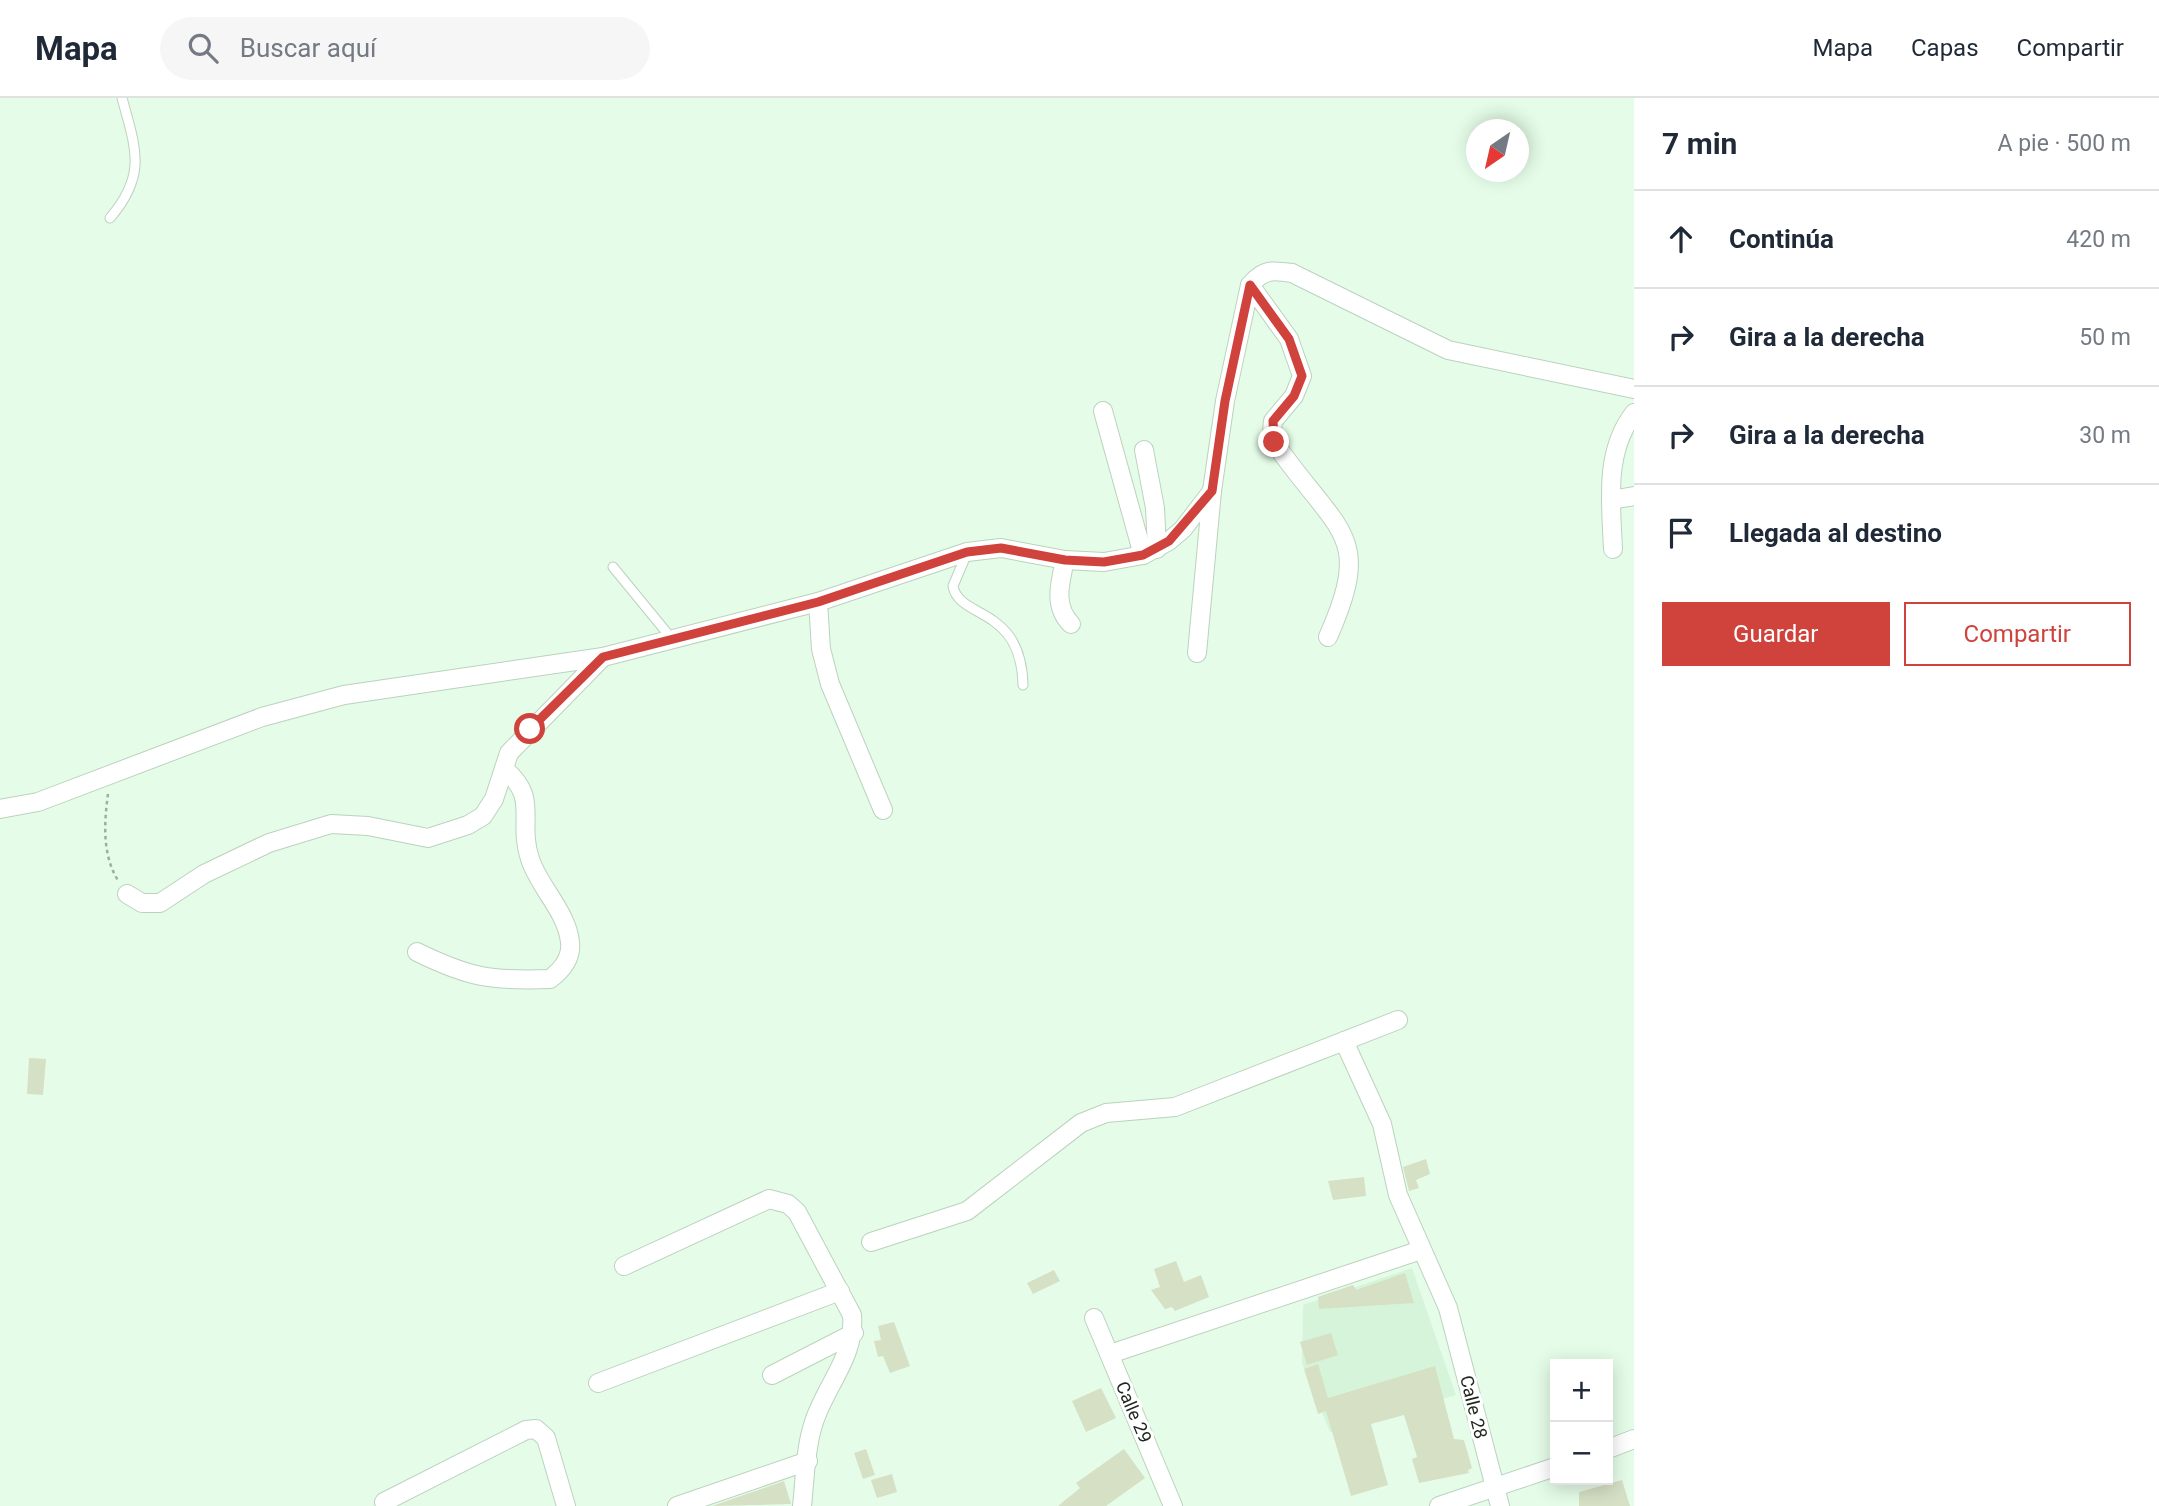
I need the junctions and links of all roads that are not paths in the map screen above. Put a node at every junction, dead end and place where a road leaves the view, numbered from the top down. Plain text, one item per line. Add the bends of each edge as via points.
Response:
1 (122, 98) edge
2 (110, 218) dead end
3 (1250, 285) junction
4 (1634, 389) edge
5 (1103, 411) dead end
6 (1634, 413) edge
7 (1144, 450) dead end
8 (1212, 491) junction
9 (1634, 496) edge
10 (1611, 500) junction
11 (1613, 548) dead end
12 (967, 552) junction
13 (1150, 552) junction
14 (1065, 560) junction
15 (613, 567) dead end
16 (818, 602) junction
17 (1071, 624) dead end
18 (1328, 637) dead end
19 (672, 639) junction
20 (1197, 653) dead end
21 (603, 657) junction
22 (1023, 685) dead end
23 (504, 769) junction
24 (0, 809) edge
25 (883, 810) dead end
26 (127, 894) road end
27 (417, 952) dead end
28 (1398, 1020) dead end
29 (1344, 1041) junction
30 (871, 1242) dead end
31 (1421, 1250) junction
32 (624, 1266) dead end
33 (840, 1291) junction
34 (1094, 1318) dead end
35 (854, 1333) junction
36 (1110, 1354) junction
37 (772, 1375) dead end
38 (598, 1383) dead end
39 (1634, 1439) edge
40 (1613, 1447) edge
41 (808, 1461) junction
42 (1550, 1471) edge
43 (1497, 1498) edge
44 (384, 1502) dead end
45 (566, 1506) edge
46 (677, 1506) edge
47 (802, 1506) edge
48 (1173, 1506) edge
49 (1439, 1506) edge

1 - 2 lane via 133,145 135,182
3 - 4 street via 1269,270 1292,273 1448,350
3 - 8 street via 1225,401
3 - 18 street via 1289,339 1302,376 1294,396 1273,421 1274,442 1348,545 1348,589
5 - 13 street
6 - 10 street via 1618,435
7 - 13 street via 1155,508
8 - 13 street via 1183,529
8 - 20 street
9 - 10 street
10 - 11 street
12 - 14 street via 1001,548
12 - 16 street
12 - 22 lane via 954,592 1011,636 1020,654
13 - 14 street via 1104,562
14 - 17 street via 1059,598 1063,616
15 - 19 lane
16 - 19 street
16 - 25 street via 821,649 830,684
19 - 21 street
21 - 23 street via 518,743
21 - 24 street via 344,695 262,717 37,802
23 - 26 street via 483,816 448,832 428,838 331,824 269,843 204,874 160,903 142,903
23 - 27 street via 520,782 524,792 530,858 566,928 568,958 550,979 500,981 457,971
28 - 29 street
29 - 30 street via 1175,1107 1106,1113 1081,1123 967,1211
29 - 31 street, Calle 28 via 1381,1124 1398,1195
31 - 36 street
31 - 43 street, Calle 28 via 1448,1308
32 - 33 street via 769,1199 797,1212
33 - 35 street via 852,1315
33 - 38 street
34 - 36 street, Calle 29
35 - 37 street
35 - 41 street via 813,1425
36 - 48 street, Calle 29
39 - 40 street
41 - 46 street
41 - 47 street
42 - 43 street
43 - 49 street
44 - 45 street via 536,1429 546,1438

